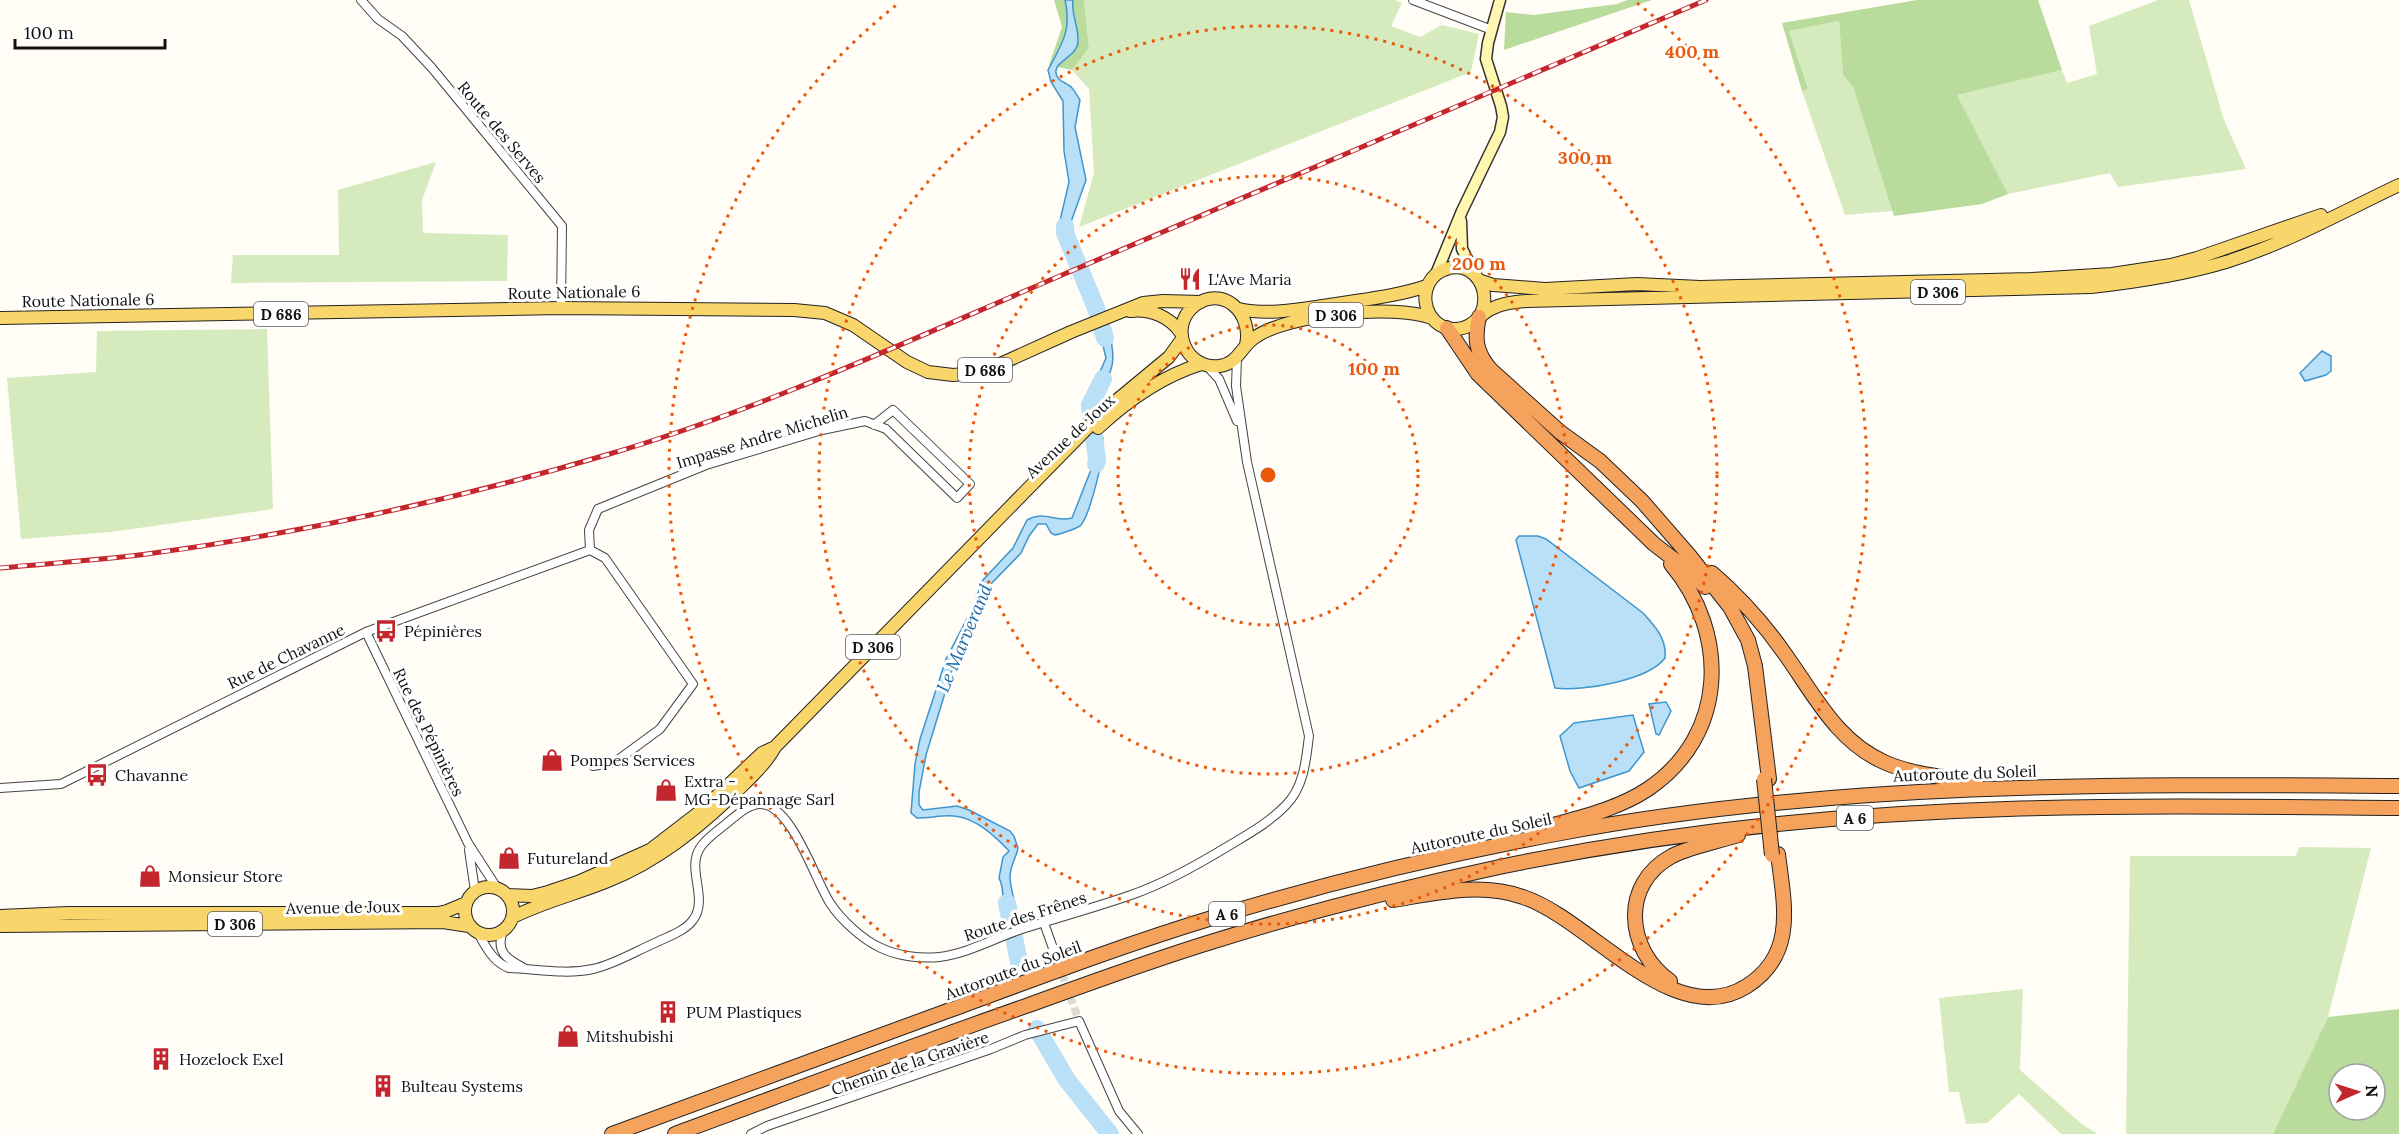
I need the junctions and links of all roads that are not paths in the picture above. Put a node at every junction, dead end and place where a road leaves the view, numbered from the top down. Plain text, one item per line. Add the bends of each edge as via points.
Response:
1 (361, 0) edge
2 (1413, 0) edge
3 (1500, 0) edge
4 (1492, 30) junction
5 (2399, 184) edge
6 (1462, 211) junction
7 (1436, 274) junction
8 (1478, 279) junction
9 (2072, 284) junction
10 (1427, 286) junction
11 (1201, 302) junction
12 (561, 308) junction
13 (1239, 309) junction
14 (1118, 313) junction
15 (1480, 316) junction
16 (0, 318) edge
17 (1431, 318) junction
18 (1447, 328) junction
19 (1181, 336) junction
20 (1246, 345) junction
21 (1237, 358) junction
22 (1204, 365) junction
23 (874, 425) junction
24 (1240, 428) junction
25 (1080, 441) junction
26 (1654, 544) junction
27 (590, 549) junction
28 (1689, 555) junction
29 (366, 632) junction
30 (775, 747) junction
31 (593, 766) dead end
32 (1767, 779) junction
33 (2399, 786) edge
34 (2002, 787) junction
35 (0, 788) edge
36 (2399, 808) edge
37 (1778, 824) junction
38 (468, 843) junction
39 (1467, 852) junction
40 (1775, 855) junction
41 (475, 891) junction
42 (502, 891) junction
43 (466, 903) junction
44 (1320, 910) junction
45 (0, 916) edge
46 (513, 917) junction
47 (1044, 922) junction
48 (0, 926) edge
49 (474, 930) junction
50 (503, 931) junction
51 (1054, 951) tunnel mouth
52 (525, 969) junction
53 (612, 1134) edge
54 (675, 1134) edge
55 (751, 1134) edge
56 (1138, 1134) edge

1 - 12 street, Route des Serves via 432,68 562,226
2 - 4 street
3 - 4 main road
4 - 6 main road via 1486,59 1503,117 1500,132
5 - 9 main road, D 306 via 2198,258
6 - 7 main road
6 - 8 main road via 1462,249
7 - 8 main road via 1457,268
7 - 10 main road
8 - 9 main road, D 306 via 1493,285 1545,289 1637,284
8 - 15 main road via 1485,294
9 - 15 main road, D 306 via 1527,300 1508,302
10 - 13 main road, D 306 via 1297,310 1263,313
10 - 17 main road via 1425,303
11 - 13 main road via 1221,300
11 - 14 main road, Route Nationale 6 / D 686 via 1153,301
11 - 19 main road via 1184,318
12 - 14 main road, Route Nationale 6 / D 686 via 825,313 853,325 928,372 953,375 996,366
12 - 16 main road, Route Nationale 6 / D 686
13 - 20 main road via 1248,326
14 - 19 main road, Route Nationale 6 via 1152,313 1169,320
15 - 18 main road via 1461,329
15 - 28 highway via 1476,346 1491,370 1560,432 1600,461
17 - 18 main road
17 - 20 main road, D 306 via 1388,311 1345,313 1275,327
18 - 26 highway via 1478,374
19 - 22 main road via 1192,358
19 - 25 main road, Avenue de Joux / D 306 via 1169,357 1106,410
20 - 21 main road
21 - 22 main road via 1223,366
21 - 24 street, Route des Frênes
22 - 24 street, Route des Frênes via 1220,379
22 - 25 main road, Avenue de Joux / D 306 via 1167,377
23 - 23 street, Impasse Andre Michelin via 885,429 957,498 970,484 893,410
23 - 27 street, Impasse Andre Michelin via 865,421 822,430 706,465 598,508 589,530
24 - 47 street, Route des Frênes via 1309,736 1304,774 1289,803 1263,826 1198,865 1133,895
25 - 30 main road, Avenue de Joux / D 306 via 1019,508 970,547
26 - 32 highway via 1701,583 1725,610 1738,633 1752,683
26 - 39 highway via 1695,598 1710,642 1713,665 1709,698 1689,746 1658,781 1624,802
27 - 29 street, Rue de Chavanne
27 - 31 street via 605,558 693,684 660,729 615,762
28 - 32 highway via 1730,607 1748,640 1758,683
28 - 34 highway via 1727,586 1765,626 1827,717 1853,743 1901,768
29 - 35 street, Rue de Chavanne via 60,784
29 - 38 street, Rue des Pépinières
30 - 42 main road, Avenue de Joux / D 306 via 762,753 702,810 650,850 548,892 521,897
30 - 46 main road, Avenue de Joux / D 306 via 767,762 682,840 609,881
32 - 40 highway, bridge
33 - 34 highway, Autoroute du Soleil / A 6
34 - 39 highway, Autoroute du Soleil / A 6 via 1883,793 1725,809
36 - 37 highway, A 6 via 2009,809
37 - 40 highway via 1682,852 1650,875 1637,900 1635,923 1640,946 1656,970 1671,982 1698,991 1724,989 1754,973 1770,952 1778,928
37 - 44 highway, A 6 via 1629,843 1507,866
38 - 41 street, Rue des Pépinières
38 - 42 street, Rue des Pépinières
39 - 53 highway, Autoroute du Soleil / A 6 via 1373,873 1198,923
40 - 44 highway via 1784,926 1777,954 1751,983 1714,997 1685,995 1658,983 1572,921 1538,902 1508,892 1454,891
41 - 42 main road
41 - 43 main road
42 - 46 main road via 512,905
43 - 45 main road, Avenue de Joux / D 306 via 438,913
43 - 49 main road via 465,919
44 - 54 highway, A 6 via 1133,967
46 - 50 main road
47 - 51 street
47 - 52 street, Route des Frênes via 949,955 927,958 885,950 842,918 829,902 780,812 758,804 750,806 699,848 695,863 698,909 685,928 596,968 568,972
48 - 49 main road, Avenue de Joux / D 306 via 443,922
49 - 50 main road via 490,936
49 - 52 street, Route des Frênes via 501,966
50 - 52 street via 503,954
55 - 56 street, Chemin de la Gravière via 1025,1035 1079,1021 1119,1111

